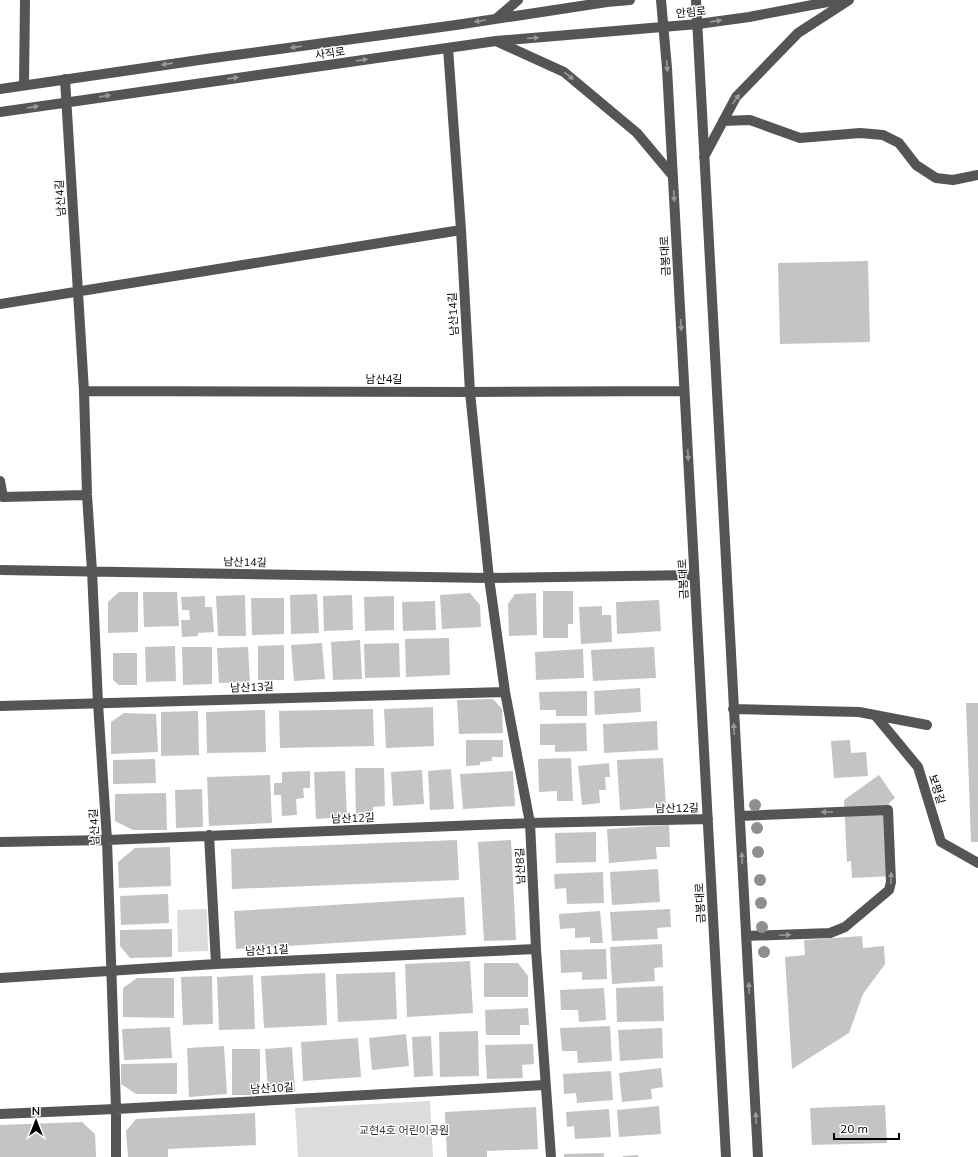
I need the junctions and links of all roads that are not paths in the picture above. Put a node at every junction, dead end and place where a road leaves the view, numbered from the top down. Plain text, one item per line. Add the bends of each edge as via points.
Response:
1 (25, 0) edge
2 (518, 0) edge
3 (630, 0) edge
4 (661, 0) edge
5 (696, 0) edge
6 (838, 0) edge
7 (849, 0) edge
8 (497, 19) junction
9 (698, 24) junction
10 (664, 27) junction
11 (496, 41) junction
12 (448, 48) junction
13 (65, 79) junction
14 (24, 85) junction
15 (0, 89) edge
16 (66, 102) junction
17 (0, 112) edge
18 (724, 121) junction
19 (704, 157) junction
20 (978, 175) edge
21 (673, 176) junction
22 (461, 230) junction
23 (78, 292) junction
24 (0, 304) edge
25 (84, 391) junction
26 (684, 391) junction
27 (470, 392) junction
28 (0, 481) edge
29 (87, 495) junction
30 (0, 570) edge
31 (92, 571) junction
32 (694, 575) junction
33 (489, 578) junction
34 (505, 692) junction
35 (98, 703) junction
36 (0, 706) edge
37 (733, 709) junction
38 (875, 715) junction
39 (927, 725) dead end
40 (740, 816) junction
41 (708, 819) junction
42 (530, 823) junction
43 (209, 835) junction
44 (107, 840) junction
45 (0, 842) edge
46 (978, 863) edge
47 (746, 936) junction
48 (536, 949) junction
49 (216, 964) junction
50 (110, 970) junction
51 (0, 978) edge
52 (545, 1085) junction
53 (116, 1109) junction
54 (0, 1114) edge
55 (116, 1157) edge
56 (551, 1157) edge
57 (726, 1157) edge
58 (758, 1157) edge

1 - 14 street
2 - 8 street
3 - 8 street, 사직로
4 - 10 street, 금봉대로
5 - 9 street
9 -> 6 street, 안림로
18 -> 7 street via 736,97 798,33
8 -> 13 street, 사직로
9 - 10 street, 안림로
9 - 19 street
11 -> 10 street, 사직로
10 -> 21 street, 금봉대로
11 - 12 street, 사직로
11 -> 21 street via 564,72 637,133
16 -> 12 street, 사직로
12 - 22 street, 남산14길
13 - 14 street, 사직로
13 - 16 street, 남산4길
14 - 15 street, 사직로
17 -> 16 street, 사직로
16 - 23 street, 남산4길
18 - 19 street
18 - 20 street via 750,120 800,138 860,133 883,136 899,143 916,165 936,178 953,180
19 - 37 street
21 -> 26 street, 금봉대로
22 - 23 street
22 - 27 street, 남산14길
23 - 24 street
23 - 25 street, 남산4길
25 - 27 street, 남산4길
25 - 29 street, 남산4길
26 - 27 street, 남산4길
26 -> 32 street, 금봉대로
27 - 33 street, 남산14길
28 - 29 street via 3,497
29 - 31 street, 남산4길
30 - 31 street, 남산14길
31 - 33 street, 남산14길
31 - 35 street, 남산4길
32 - 33 street, 남산14길
32 - 41 street, 금봉대로
33 - 34 street, 남산8길
34 - 35 street, 남산13길
34 - 42 street, 남산8길
35 - 36 street, 남산13길
35 - 44 street, 남산4길
37 - 38 street via 859,712
40 -> 37 street
38 - 39 street
38 - 46 street, 보평길 via 918,767 941,842
47 -> 40 street
47 -> 40 street via 830,933 845,927 888,890 891,882 888,810
41 - 42 street, 남산12길
41 - 57 street, 금봉대로
42 - 43 street, 남산12길
42 - 48 street, 남산8길
43 - 44 street, 남산12길
43 - 49 street
44 - 45 street, 남산12길
44 - 50 street, 남산4길
58 -> 47 street
48 - 49 street, 남산11길
48 - 52 street, 남산8길
49 - 50 street, 남산11길
50 - 51 street, 남산11길
50 - 53 street, 남산4길
52 - 53 street, 남산10길
52 - 56 street, 남산8길
53 - 54 street, 남산10길
53 - 55 street, 남산4길

